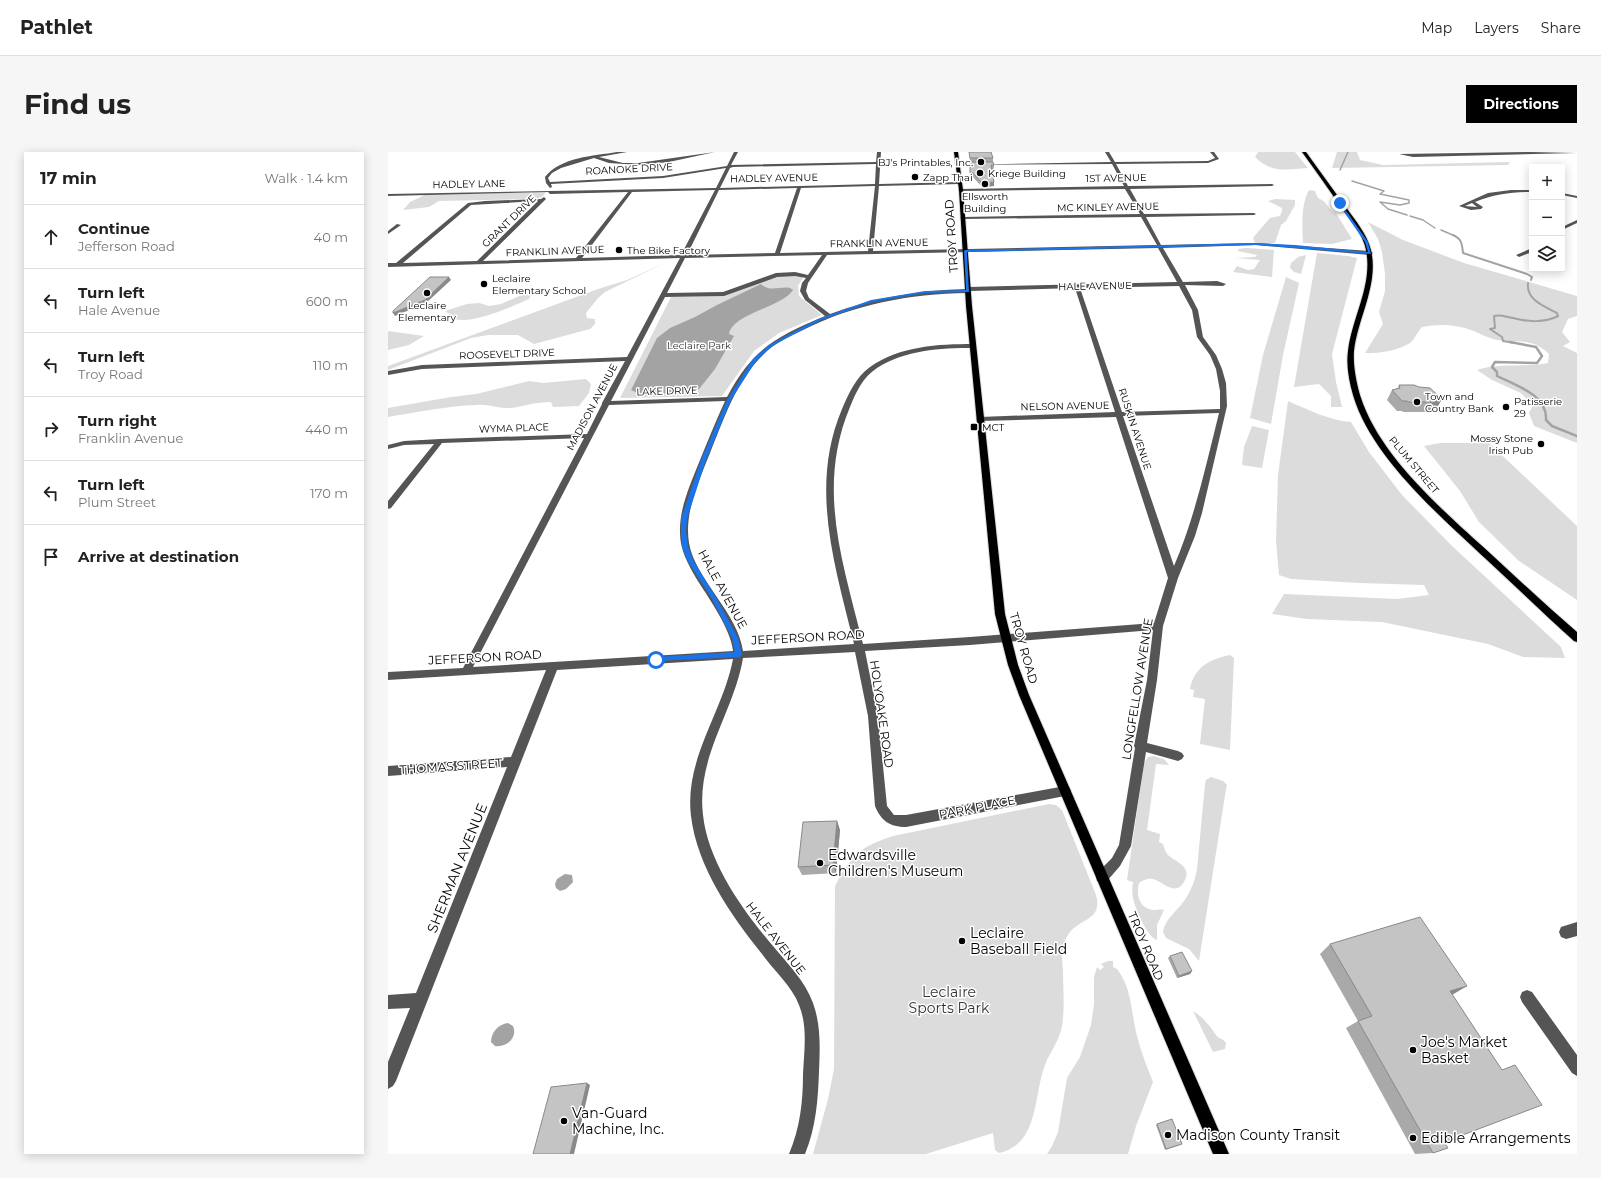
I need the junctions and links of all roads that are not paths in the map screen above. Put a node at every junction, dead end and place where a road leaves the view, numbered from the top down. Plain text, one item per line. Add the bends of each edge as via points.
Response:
1 (625, 152) edge
2 (713, 152) edge
3 (736, 152) edge
4 (879, 152) edge
5 (956, 152) edge
6 (1107, 152) edge
7 (1212, 152) edge
8 (1304, 152) edge
9 (1562, 152) edge
10 (1577, 152) edge
11 (1480, 153) edge
12 (1401, 154) dead end
13 (595, 157) junction
14 (878, 163) junction
15 (1113, 163) junction
16 (958, 165) junction
17 (728, 166) junction
18 (548, 183) junction
19 (877, 185) junction
20 (1272, 185) dead end
21 (800, 186) junction
22 (960, 186) junction
23 (1126, 187) junction
24 (717, 188) junction
25 (631, 191) junction
26 (1529, 191) edge
27 (549, 193) junction
28 (1565, 194) edge
29 (388, 195) edge
30 (1577, 196) edge
31 (542, 200) junction
32 (1473, 202) dead end
33 (1254, 214) dead end
34 (1143, 215) junction
35 (962, 218) junction
36 (1577, 221) edge
37 (399, 225) dead end
38 (1565, 227) edge
39 (388, 233) edge
40 (1161, 246) junction
41 (1529, 250) edge
42 (965, 251) junction
43 (870, 253) junction
44 (1370, 253) junction
45 (825, 254) junction
46 (777, 255) junction
47 (1519, 255) dead end
48 (682, 257) junction
49 (578, 259) junction
50 (479, 262) junction
51 (388, 265) edge
52 (397, 265) junction
53 (809, 277) junction
54 (1182, 284) junction
55 (1223, 284) dead end
56 (1077, 286) junction
57 (968, 290) junction
58 (662, 295) junction
59 (829, 316) junction
60 (973, 346) junction
61 (628, 359) junction
62 (388, 373) edge
63 (729, 400) junction
64 (605, 403) junction
65 (1223, 412) junction
66 (1120, 415) junction
67 (980, 418) junction
68 (588, 436) junction
69 (440, 441) junction
70 (388, 447) edge
71 (388, 506) edge
72 (1173, 578) junction
73 (1158, 626) junction
74 (1005, 638) junction
75 (1577, 638) edge
76 (859, 647) junction
77 (739, 655) junction
78 (553, 666) junction
79 (466, 671) junction
80 (388, 676) edge
81 (1140, 746) junction
82 (1178, 756) dead end
83 (515, 762) junction
84 (388, 771) edge
85 (1065, 791) junction
86 (890, 819) joint
87 (1102, 877) junction
88 (1527, 997) dead end
89 (420, 1000) junction
90 (388, 1002) edge
91 (1577, 1068) edge
92 (388, 1081) edge
93 (797, 1154) edge
94 (1221, 1154) edge

1 - 13 street
2 - 13 street via 643,163 613,163
3 - 17 street, MADISON AVENUE
4 - 14 street
5 - 16 main road, TROY ROAD
6 - 15 street, LONGFELLOW AVENUE
7 - 15 street via 1217,160 1208,162
8 - 44 main road, PLUM STREET via 1361,232
9 - 10 street
9 - 11 street
11 - 12 street via 1413,156
13 - 18 street via 557,168 547,176
14 - 17 street, ROANOKE DRIVE
14 - 19 street
15 - 16 street
15 - 23 street, LONGFELLOW AVENUE
16 - 22 main road, TROY ROAD
17 - 18 street, ROANOKE DRIVE via 663,177
17 - 24 street, MADISON AVENUE
18 - 27 street
19 - 21 street, HADLEY AVENUE
19 - 22 street, HADLEY AVENUE
19 - 43 street
20 - 23 street, 1ST AVENUE
21 - 24 street, HADLEY AVENUE
21 - 46 street
22 - 23 street, 1ST AVENUE
22 - 35 main road, TROY ROAD
23 - 34 street, LONGFELLOW AVENUE
24 - 25 street, HADLEY AVENUE
24 - 48 street, MADISON AVENUE
25 - 27 street, HADLEY AVENUE
25 - 49 street
26 - 32 street via 1496,192
27 - 29 street, HADLEY LANE
27 - 31 street, GRANT DRIVE
28 - 30 street
31 - 50 street, GRANT DRIVE
31 - 52 street via 470,204
33 - 34 street, MC KINLEY AVENUE
34 - 35 street, MC KINLEY AVENUE
34 - 40 street, LONGFELLOW AVENUE
35 - 42 main road, TROY ROAD
36 - 38 street
37 - 39 street
40 - 42 street, FRANKLIN AVENUE
40 - 44 street, FRANKLIN AVENUE via 1270,245
40 - 54 street, LONGFELLOW AVENUE
41 - 47 street
42 - 43 street, FRANKLIN AVENUE
42 - 57 main road, TROY ROAD
43 - 45 street, FRANKLIN AVENUE
44 - 75 main road, PLUM STREET via 1372,270 1350,356 1352,384 1366,416 1393,459 1431,502
45 - 46 street, FRANKLIN AVENUE
45 - 53 street
46 - 48 street, FRANKLIN AVENUE
48 - 49 street, FRANKLIN AVENUE
48 - 58 street, MADISON AVENUE
49 - 50 street, FRANKLIN AVENUE
50 - 52 street, FRANKLIN AVENUE
51 - 52 street, FRANKLIN AVENUE
53 - 58 street via 795,274 776,275 724,294
53 - 59 street via 803,287 804,295
54 - 55 street, HALE AVENUE
54 - 56 street, HALE AVENUE
54 - 65 street, LONGFELLOW AVENUE via 1197,315 1200,337 1212,354 1220,374 1225,397
56 - 57 street, HALE AVENUE
56 - 66 street, RUSKIN AVENUE
57 - 59 street, HALE AVENUE via 890,297
57 - 60 main road, TROY ROAD
58 - 61 street, MADISON AVENUE
59 - 63 street, HALE AVENUE via 780,339 762,352
60 - 67 main road, TROY ROAD
60 - 76 street, HOLYOAKE ROAD via 923,349 880,363 859,382 844,413 833,448 829,485 839,562
61 - 62 street, ROOSEVELT DRIVE via 422,367
61 - 64 street, MADISON AVENUE
63 - 64 street, LAKE DRIVE
63 - 77 street, HALE AVENUE via 687,507 683,532 690,560 735,638
64 - 68 street, MADISON AVENUE
65 - 66 street, NELSON AVENUE
65 - 72 street, LONGFELLOW AVENUE via 1198,513
66 - 67 street, NELSON AVENUE
66 - 72 street, RUSKIN AVENUE
67 - 74 main road, TROY ROAD via 1000,614
68 - 69 street, WYMA PLACE
68 - 79 street, MADISON AVENUE
69 - 70 street, WYMA PLACE via 404,443
69 - 71 street
72 - 73 street, LONGFELLOW AVENUE
73 - 74 street, JEFFERSON ROAD
73 - 81 street, LONGFELLOW AVENUE via 1152,680
74 - 76 street, JEFFERSON ROAD
74 - 85 main road, TROY ROAD via 1024,695
76 - 77 street, JEFFERSON ROAD
76 - 86 street, HOLYOAKE ROAD via 869,691 881,806 883,814
77 - 78 street, JEFFERSON ROAD
77 - 93 street, HALE AVENUE via 700,763 696,811 701,836 713,866 734,904 760,942 795,983 810,1014 812,1041 809,1118
78 - 79 street, JEFFERSON ROAD
78 - 83 street, SHERMAN AVENUE
79 - 80 street, JEFFERSON ROAD
81 - 82 street
81 - 87 street, LONGFELLOW AVENUE via 1125,846 1116,862
83 - 84 street, THOMAS STREET
83 - 89 street, SHERMAN AVENUE
85 - 86 street, PARK PLACE via 906,821 897,822
85 - 87 main road, TROY ROAD
87 - 94 main road, TROY ROAD
88 - 91 street
89 - 90 street
89 - 92 street, SHERMAN AVENUE

